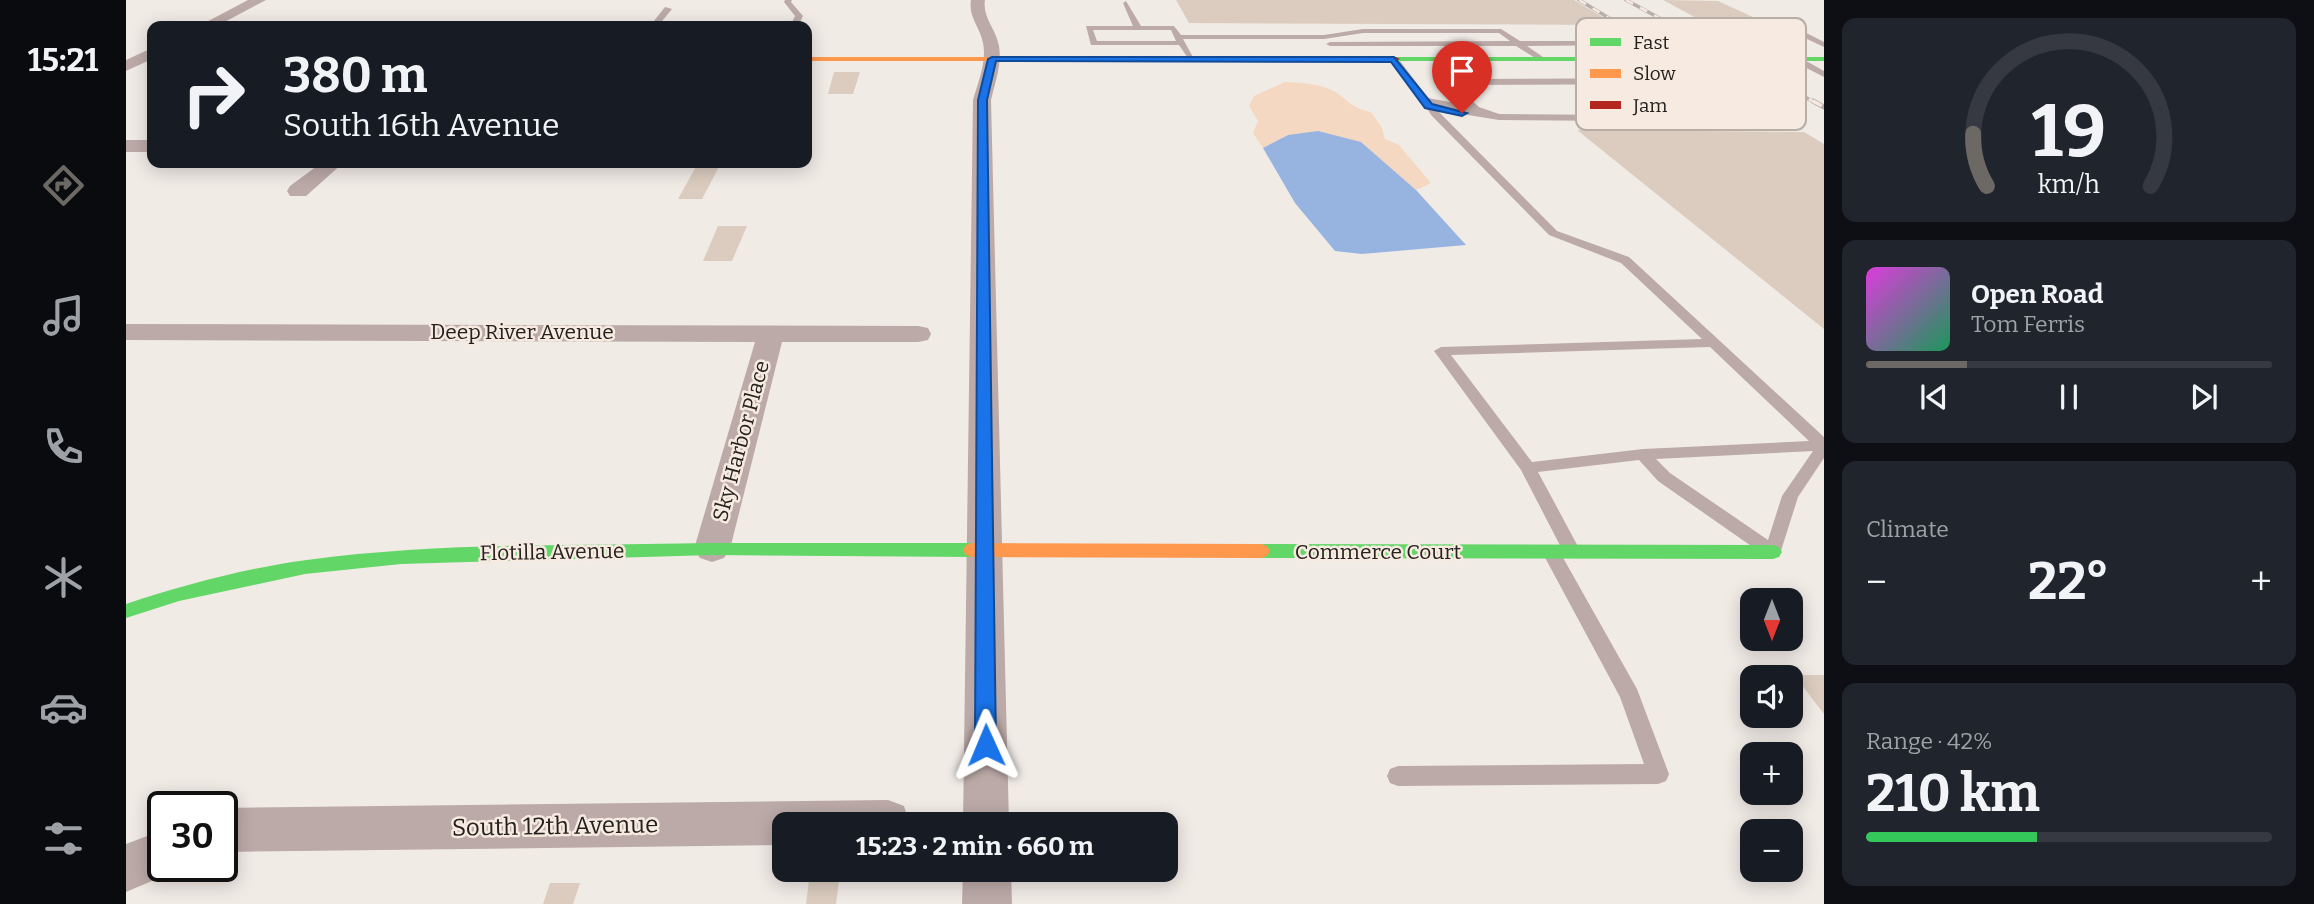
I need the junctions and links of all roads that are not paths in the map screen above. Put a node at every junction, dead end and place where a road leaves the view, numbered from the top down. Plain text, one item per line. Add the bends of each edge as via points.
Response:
1 (259, 0) edge
2 (789, 0) edge
3 (978, 0) edge
4 (1126, 3) dead end
5 (668, 9) dead end
6 (216, 21) edge
7 (657, 21) edge
8 (796, 21) edge
9 (1138, 28) junction
10 (1806, 36) edge
11 (1324, 37) junction
12 (1180, 40) junction
13 (1576, 43) edge
14 (1519, 44) junction
15 (1824, 45) edge
16 (143, 57) edge
17 (812, 59) edge
18 (992, 59) junction
19 (1190, 59) junction
20 (1394, 59) junction
21 (1540, 59) junction
22 (1576, 59) edge
23 (1824, 59) edge
24 (1806, 60) edge
25 (1806, 65) edge
26 (126, 66) edge
27 (1824, 74) edge
28 (1576, 82) edge
29 (1427, 103) junction
30 (1476, 109) junction
31 (1485, 114) junction
32 (1576, 118) edge
33 (126, 146) edge
34 (147, 146) edge
35 (327, 168) edge
36 (298, 191) dead end
37 (126, 332) edge
38 (771, 333) junction
39 (918, 334) dead end
40 (1714, 344) junction
41 (1823, 445) edge
42 (1643, 454) junction
43 (1528, 467) junction
44 (712, 549) junction
45 (983, 552) junction
46 (1562, 552) junction
47 (1773, 552) junction
48 (126, 611) edge
49 (1398, 776) dead end
50 (986, 812) edge
51 (772, 823) edge
52 (238, 830) edge
53 (147, 859) edge
54 (126, 868) edge
55 (987, 882) edge
56 (988, 904) edge

1 - 6 street
2 - 8 lane via 799,16
3 - 18 street via 975,11 992,37
4 - 9 lane
5 - 7 lane
9 - 12 lane via 1174,28
9 - 12 lane via 1089,28 1094,43
10 - 15 lane
11 - 12 lane
11 - 14 lane via 1330,44
11 - 14 lane via 1363,31 1500,31
12 - 19 lane
13 - 14 lane
14 - 21 lane
16 - 26 street
17 - 18 street
18 - 19 street
18 - 45 street via 982,100
19 - 20 street
20 - 21 street
20 - 29 lane
21 - 22 street
23 - 24 street
25 - 27 lane
28 - 30 lane via 1455,85
29 - 30 lane
29 - 31 lane
29 - 40 lane via 1553,233 1625,260
30 - 31 lane
31 - 32 lane
33 - 34 street
35 - 36 street
37 - 38 street, Deep River Avenue
38 - 39 street, Deep River Avenue
38 - 44 street, Sky Harbor Place
40 - 41 lane
40 - 43 lane via 1441,351
41 - 42 lane
41 - 47 lane via 1790,496
42 - 43 lane
42 - 47 lane via 1664,477
43 - 46 lane
44 - 45 street, Flotilla Avenue
44 - 48 street, Flotilla Avenue via 401,557 305,567 178,594
45 - 46 street, Commerce Court
45 - 50 street
46 - 47 street, Commerce Court
46 - 49 lane via 1630,695 1658,774
51 - 52 street, South 12th Avenue
53 - 54 street
55 - 56 street

